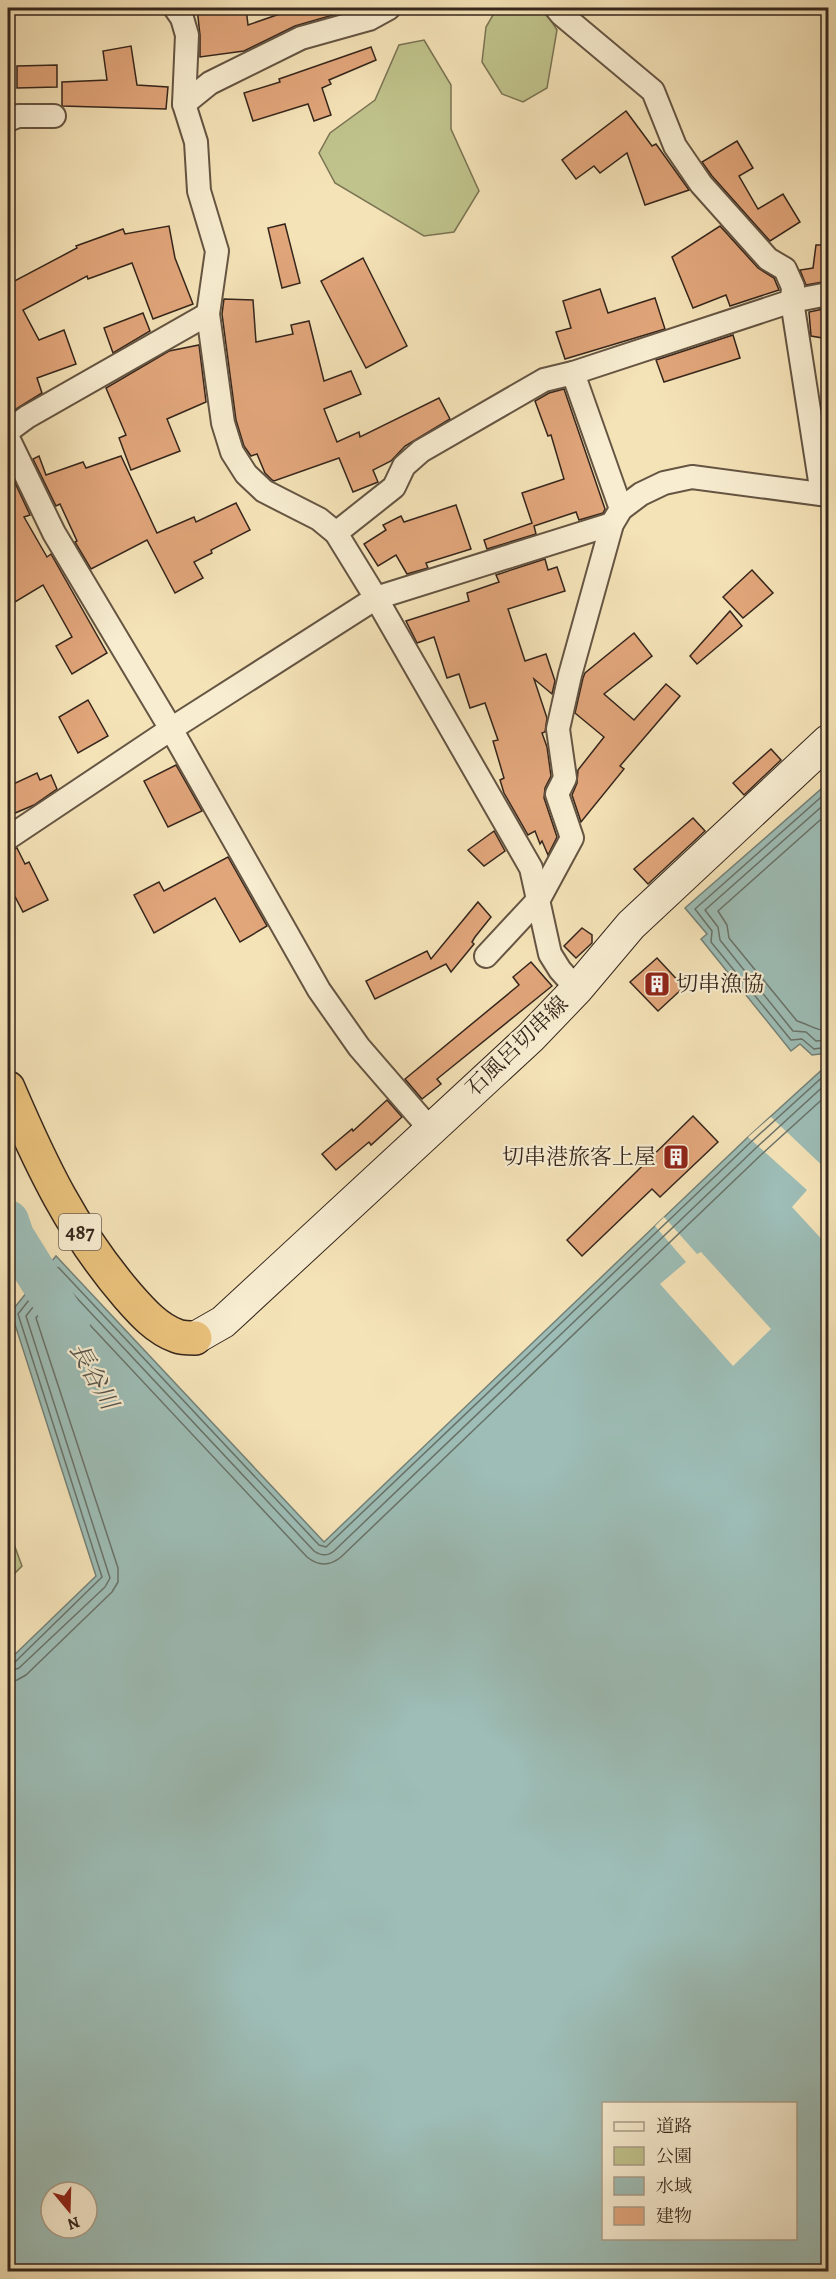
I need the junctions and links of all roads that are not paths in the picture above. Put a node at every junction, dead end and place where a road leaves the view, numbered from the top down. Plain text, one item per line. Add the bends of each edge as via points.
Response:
1 (174, 8) edge
2 (389, 8) edge
3 (556, 8) edge
4 (184, 104) junction
5 (54, 116) dead end
6 (8, 120) edge
7 (828, 294) edge
8 (792, 301) junction
9 (208, 314) junction
10 (573, 373) junction
11 (8, 431) edge
12 (8, 438) edge
13 (825, 495) edge
14 (617, 517) junction
15 (336, 533) junction
16 (376, 598) junction
17 (171, 729) junction
18 (828, 741) edge
19 (8, 838) edge
20 (539, 899) junction
21 (486, 956) dead end
22 (577, 989) junction
23 (8, 1088) edge
24 (430, 1129) junction
25 (195, 1338) joint

1 - 4 street via 187,35
2 - 4 street via 369,19 301,38 210,83
3 - 8 street via 653,91 675,146 701,184 768,259 785,268 793,287
4 - 9 street via 196,142 200,191 217,251
5 - 6 street via 18,116
7 - 8 street
8 - 10 street
8 - 13 street
9 - 11 street
9 - 15 street via 223,423 232,452 246,474 264,491 319,519
10 - 14 street
10 - 15 street via 544,380 422,451 404,466 394,487
12 - 17 street via 54,533
13 - 14 street via 692,477 640,494
14 - 16 street
14 - 20 street via 558,729 565,778 557,794 572,838
15 - 16 street
16 - 17 street
16 - 20 street via 531,868
17 - 19 street
17 - 24 street via 319,990 359,1047
18 - 22 main road, 石風呂切串線 via 631,925
20 - 21 street
20 - 22 street via 550,954
22 - 24 main road, 石風呂切串線 via 531,1037
23 - 25 highway, 487 via 43,1169 107,1272 159,1328 178,1337
24 - 25 main road, 石風呂切串線 via 223,1322

